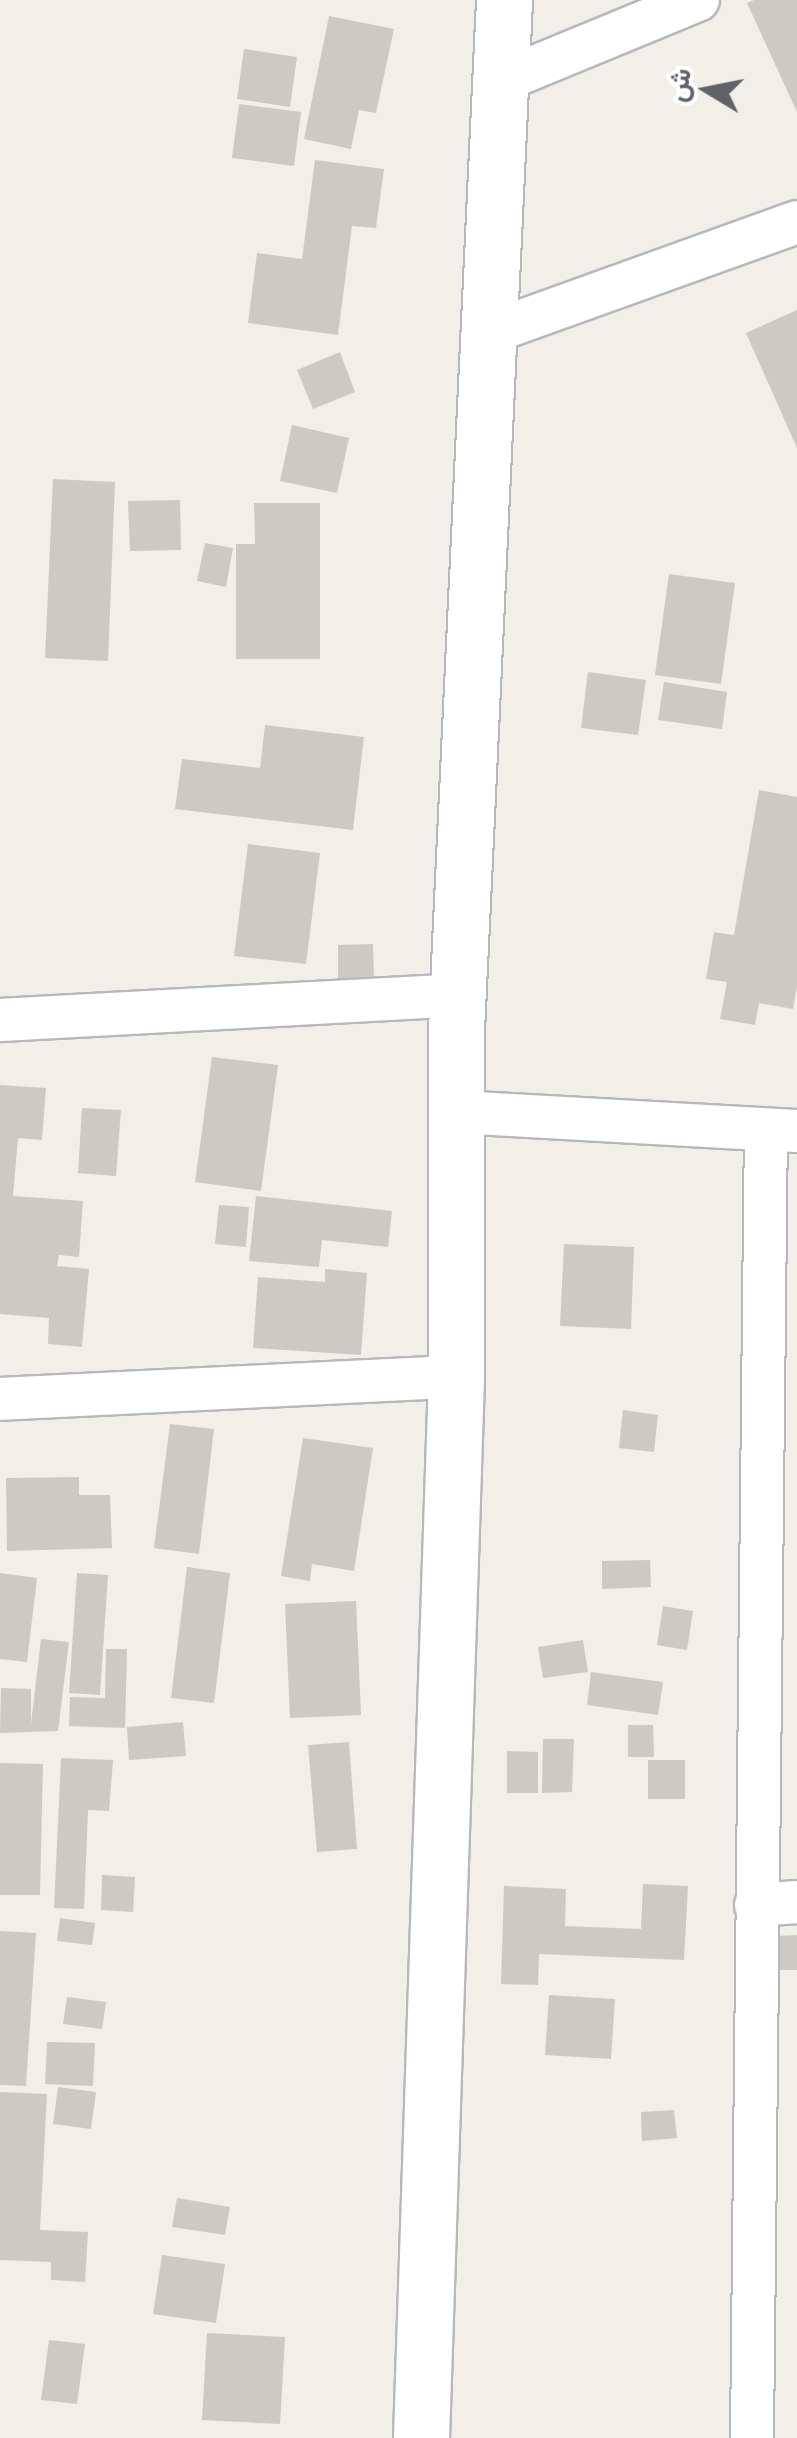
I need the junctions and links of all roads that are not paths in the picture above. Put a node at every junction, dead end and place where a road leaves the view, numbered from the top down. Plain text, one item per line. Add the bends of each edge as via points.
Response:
1 (504, 0) edge
2 (698, 0) edge
3 (501, 81) junction
4 (797, 222) edge
5 (489, 333) junction
6 (460, 995) junction
7 (0, 1020) edge
8 (456, 1112) junction
9 (782, 1131) edge
10 (456, 1377) junction
11 (0, 1398) edge
12 (776, 1903) edge
13 (420, 2438) edge
14 (752, 2438) edge

1 - 3 main road
2 - 3 street
3 - 5 main road
4 - 5 street
5 - 6 main road
6 - 7 street
6 - 8 main road
8 - 9 street
8 - 10 main road
9 - 12 street
10 - 11 street
10 - 13 main road
12 - 14 street

